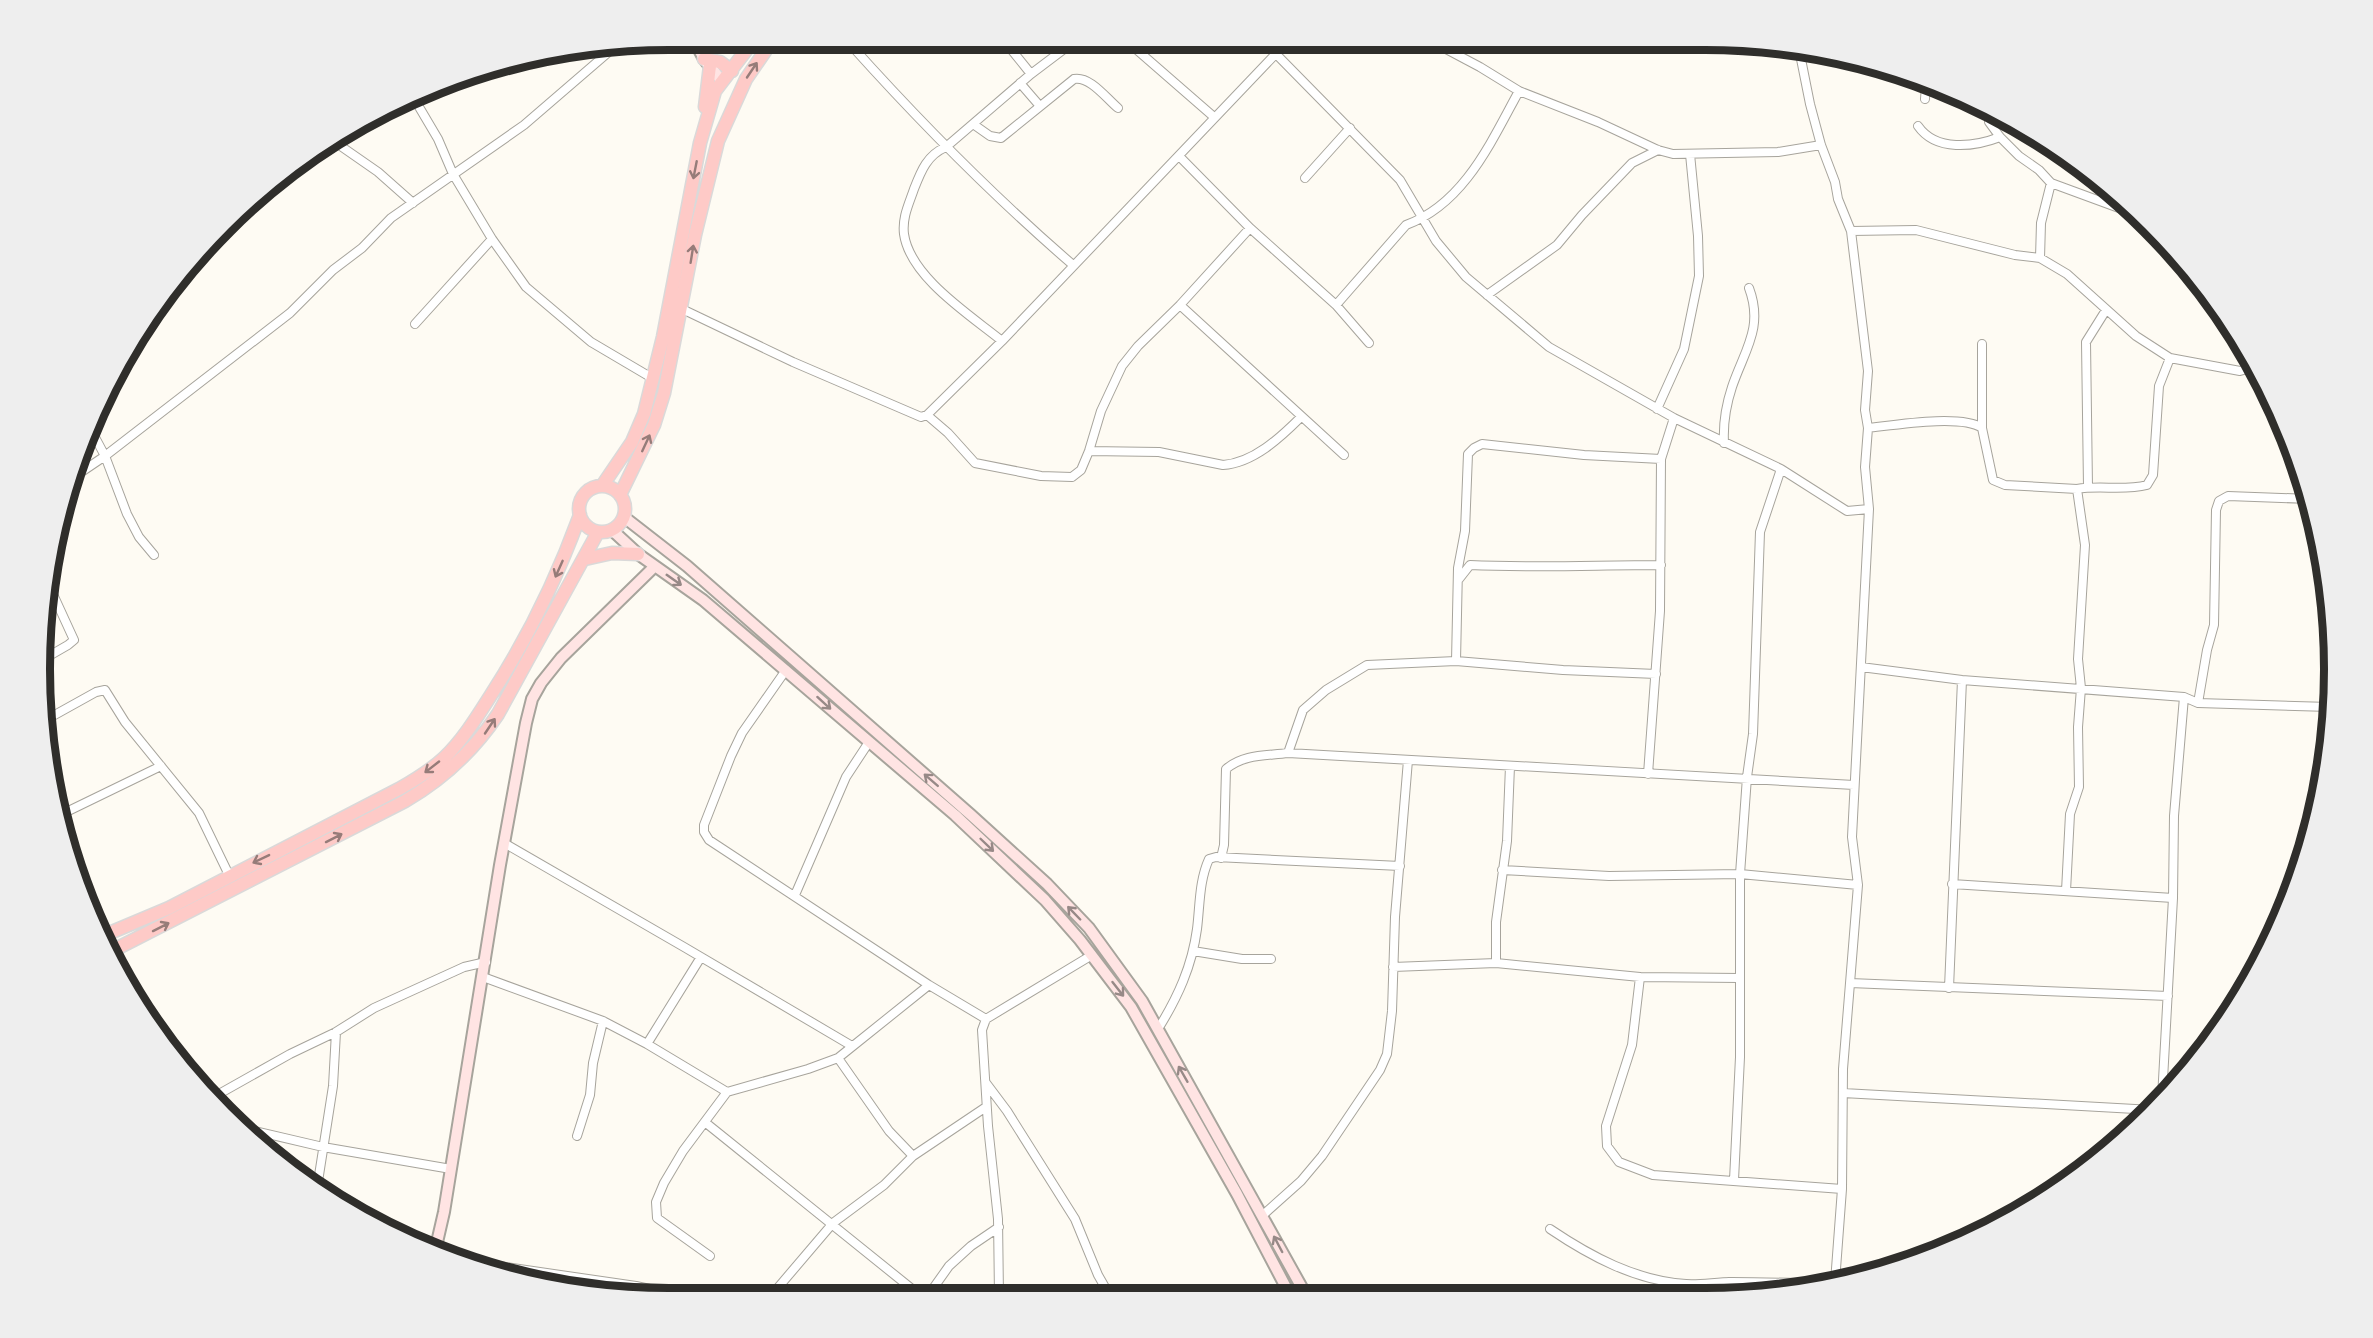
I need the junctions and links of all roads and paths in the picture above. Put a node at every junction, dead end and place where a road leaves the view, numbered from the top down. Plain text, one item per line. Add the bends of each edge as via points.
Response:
1 (699, 50) edge
2 (747, 50) edge
3 (766, 50) edge
4 (856, 50) edge
5 (1012, 50) edge
6 (1063, 50) edge
7 (1138, 50) edge
8 (1280, 50) edge
9 (1448, 50) edge
10 (607, 53) edge
11 (1276, 54) junction
12 (1801, 57) edge
13 (707, 63) junction
14 (732, 71) junction
15 (1031, 74) junction
16 (721, 80) junction
17 (1020, 83) junction
18 (1519, 91) junction
19 (1926, 91) edge
20 (740, 92) junction
21 (1925, 99) dead end
22 (417, 104) edge
23 (1039, 105) junction
24 (1118, 108) dead end
25 (1214, 117) junction
26 (1989, 119) edge
27 (973, 124) junction
28 (1918, 126) dead end
29 (1350, 128) junction
30 (701, 137) junction
31 (2000, 137) junction
32 (339, 145) edge
33 (1821, 145) junction
34 (946, 147) junction
35 (1658, 150) junction
36 (1690, 154) junction
37 (1179, 156) junction
38 (453, 174) junction
39 (1305, 178) dead end
40 (2051, 183) junction
41 (413, 203) junction
42 (2116, 207) edge
43 (1421, 219) junction
44 (1250, 228) junction
45 (1851, 231) junction
46 (492, 239) junction
47 (2040, 258) junction
48 (1073, 265) junction
49 (1749, 288) dead end
50 (1486, 295) junction
51 (1180, 305) junction
52 (1336, 305) junction
53 (682, 309) junction
54 (2106, 310) junction
55 (415, 324) dead end
56 (1002, 341) junction
57 (1369, 343) dead end
58 (1982, 344) dead end
59 (657, 358) junction
60 (2170, 358) junction
61 (672, 360) junction
62 (2246, 369) edge
63 (652, 378) junction
64 (1657, 409) junction
65 (927, 415) junction
66 (1301, 417) junction
67 (1674, 418) junction
68 (1868, 428) junction
69 (1982, 428) junction
70 (95, 437) edge
71 (1724, 442) junction
72 (1089, 452) junction
73 (1344, 455) dead end
74 (105, 456) junction
75 (1661, 459) junction
76 (1781, 469) junction
77 (82, 471) edge
78 (602, 486) junction
79 (2088, 487) junction
80 (2077, 489) junction
81 (620, 495) junction
82 (2299, 499) edge
83 (1869, 509) junction
84 (580, 515) junction
85 (624, 517) junction
86 (612, 530) junction
87 (598, 532) junction
88 (638, 554) junction
89 (154, 555) dead end
90 (585, 559) junction
91 (1661, 565) junction
92 (655, 566) junction
93 (1458, 579) junction
94 (54, 596) edge
95 (50, 655) edge
96 (1456, 661) junction
97 (1861, 668) junction
98 (786, 670) junction
99 (1656, 674) junction
100 (1962, 680) junction
101 (2081, 688) junction
102 (2184, 697) junction
103 (2198, 703) junction
104 (2322, 707) edge
105 (52, 717) edge
106 (869, 742) junction
107 (1288, 753) junction
108 (1408, 760) junction
109 (160, 766) junction
110 (1510, 766) junction
111 (1648, 774) junction
112 (1747, 777) junction
113 (1854, 785) junction
114 (67, 812) edge
115 (504, 843) junction
116 (1221, 858) junction
117 (1400, 866) junction
118 (1502, 870) junction
119 (1740, 874) junction
120 (229, 875) junction
121 (1952, 884) junction
122 (1858, 885) junction
123 (2066, 891) junction
124 (795, 895) junction
125 (2173, 898) junction
126 (109, 933) edge
127 (116, 949) edge
128 (1193, 951) junction
129 (1092, 955) junction
130 (701, 957) junction
131 (1271, 959) dead end
132 (486, 962) junction
133 (1496, 963) junction
134 (1393, 967) junction
135 (483, 977) junction
136 (1640, 977) junction
137 (1739, 978) junction
138 (1850, 983) junction
139 (929, 985) junction
140 (1949, 988) junction
141 (2168, 996) junction
142 (986, 1019) junction
143 (603, 1021) junction
144 (1158, 1029) junction
145 (336, 1032) junction
146 (647, 1044) junction
147 (852, 1046) junction
148 (838, 1058) junction
149 (985, 1082) junction
150 (2163, 1085) edge
151 (727, 1092) junction
152 (1843, 1093) junction
153 (219, 1094) edge
154 (987, 1107) junction
155 (2140, 1109) edge
156 (706, 1123) junction
157 (257, 1132) edge
158 (577, 1136) dead end
159 (323, 1147) junction
160 (913, 1156) junction
161 (451, 1168) junction
162 (318, 1179) edge
163 (1734, 1180) junction
164 (1842, 1189) junction
165 (1263, 1215) junction
166 (833, 1223) junction
167 (999, 1227) junction
168 (1550, 1229) dead end
169 (437, 1243) edge
170 (710, 1256) dead end
171 (513, 1268) edge
172 (1836, 1274) edge
173 (1729, 1282) junction
174 (1784, 1283) edge
175 (642, 1287) edge
176 (1729, 1287) edge
177 (778, 1288) edge
178 (911, 1288) edge
179 (934, 1288) edge
180 (999, 1288) edge
181 (1105, 1288) edge
182 (1286, 1288) edge
183 (1302, 1288) edge

1 - 13 main road
2 - 14 main road
20 -> 3 main road
4 - 34 street
5 - 15 street
6 - 15 street
7 - 25 street
8 - 11 street
9 - 18 street
10 - 38 street via 524,124
11 - 25 street
11 - 29 street
12 - 33 street
13 - 14 main road via 720,62
13 - 16 main road
13 - 30 main road
14 - 16 main road
15 - 17 street
16 - 20 street
16 - 30 main road
17 - 23 street
17 - 27 street
18 - 35 street
18 - 43 street via 1483,158 1445,203
19 - 21 street
53 -> 20 main road via 718,141
22 - 38 street
23 - 24 street via 1081,78
23 - 27 street via 1000,138
25 - 37 street
26 - 31 street
27 - 34 street
28 - 31 street via 1924,135 1949,145 1981,144
29 - 39 street
29 - 43 street via 1400,180
30 -> 59 main road
31 - 40 street
32 - 41 street
33 - 36 street via 1778,152
33 - 45 street
34 - 48 street via 1012,213
34 - 56 street via 935,152 922,169 906,209 904,234 913,259 927,278
35 - 36 street
35 - 50 street via 1632,163 1557,245
36 - 64 street via 1699,276 1684,349
37 - 44 street
37 - 48 street
38 - 41 street
38 - 46 street
40 - 42 street
40 - 47 street via 2041,223
41 - 74 street via 391,218 290,313
43 - 50 street via 1466,277
43 - 52 street via 1406,225
44 - 51 street
44 - 52 street
45 - 47 street via 1916,230
45 - 68 street via 1868,371
46 - 55 street
46 - 63 street via 526,287 547,307 611,356
47 - 54 street via 2067,274
48 - 56 street
49 - 71 street via 1755,308 1751,342 1732,387 1723,426
50 - 64 street via 1549,347
51 - 66 street
51 - 72 street via 1122,366 1101,411
52 - 57 street
53 - 61 main road
53 - 65 street via 804,367 921,417
54 - 60 street
54 - 79 street via 2086,342
56 - 65 street
58 - 69 street
59 - 61 main road
59 - 63 main road
60 - 62 street
60 - 79 street via 2159,386 2153,475 2147,485
81 -> 61 main road via 654,424
63 - 78 main road via 638,429
64 - 67 street
65 - 72 street via 948,432 975,464 986,467 1072,477 1081,470
66 - 72 street via 1277,441 1233,464 1159,452
66 - 73 street
67 - 71 street
67 - 75 street
68 - 69 street via 1932,422 1975,423
68 - 83 street via 1865,467
69 - 80 street via 1993,480 2005,485
70 - 74 street
71 - 76 street
74 - 77 street
74 - 89 street via 127,514
75 - 91 street
75 - 93 street via 1482,444 1474,448 1468,454 1465,531
76 - 83 street via 1847,511
76 - 112 street via 1760,532 1753,734
78 - 81 main road
78 - 84 main road via 582,499
79 - 80 street
80 - 101 street via 2085,545 2078,659
81 - 85 main road
82 - 103 street via 2228,496 2219,501 2214,625
83 - 97 street
84 - 87 main road via 587,526
84 -> 120 main road via 560,568 510,665 467,732 445,757 399,789
85 - 86 main road
144 -> 85 main road via 1104,946 1047,884 687,566
86 - 87 main road
86 - 88 main road
87 - 90 main road
88 - 90 main road via 612,553
88 - 92 main road
127 -> 90 main road via 397,805 439,779 482,739
91 - 93 street via 1470,565
91 - 99 street
92 -> 98 main road via 703,600
92 - 115 main road via 561,658 532,699
93 - 96 street
94 - 95 street via 74,639
96 - 99 street
96 - 107 street via 1367,665 1326,690 1303,710
97 - 100 street
97 - 113 street
98 -> 106 main road
98 - 124 street via 742,733 704,832 709,840
99 - 111 street
100 - 101 street
100 - 121 street
101 - 102 street
101 - 123 street via 2079,787 2070,814
102 - 103 street
102 - 125 street via 2174,816
103 - 104 street
105 - 109 street via 105,690
106 - 124 street via 846,777
106 -> 129 main road via 955,815 1045,900
107 - 108 street
107 - 116 street via 1237,760 1226,769
108 - 110 street
108 - 117 street
109 - 114 street
109 - 120 street via 199,813
110 - 111 street
110 - 118 street
111 - 112 street
112 - 113 street
112 - 119 street
113 - 122 street via 1852,837
115 - 130 street
115 - 132 main road
116 - 117 street
116 - 128 street via 1209,859 1204,871
117 - 134 street
118 - 119 street via 1609,876
118 - 133 street
119 - 122 street
119 - 137 street
120 - 126 main road via 169,908
121 - 123 street
121 - 140 street
122 - 138 street
123 - 125 street
124 - 139 street
125 - 141 street
128 - 131 street
128 - 144 street via 1184,984
129 - 142 street
129 -> 182 main road via 1131,1007
130 - 146 street
130 - 147 street
132 - 135 main road
132 - 145 street via 464,967 384,1004
133 - 134 street
133 - 136 street
134 - 165 street via 1387,1054 1380,1070 1322,1156
135 - 143 street
135 - 161 main road
136 - 137 street
136 - 163 street via 1632,1045 1606,1126 1607,1146 1618,1162 1653,1175
137 - 163 street
138 - 140 street
138 - 152 street
139 - 142 street
139 - 147 street
140 - 141 street
141 - 150 street
142 - 149 street via 982,1030
143 - 146 street
143 - 158 street via 590,1095
165 -> 144 main road
145 - 153 street
145 - 159 street via 333,1086
146 - 151 street
147 - 148 street
148 - 151 street
148 - 160 street via 883,1123
149 - 154 street
149 - 181 street via 1075,1219
151 - 156 street
152 - 155 street
152 - 164 street
154 - 160 street
154 - 167 street
156 - 166 street
156 - 170 street via 682,1151 656,1202 657,1218
157 - 159 street
159 - 161 street
159 - 162 street
160 - 166 street via 884,1185
161 - 169 main road
163 - 164 street
164 - 172 street
183 -> 165 main road
166 - 177 street
166 - 178 street
167 - 179 street via 971,1246
167 - 180 street
168 - 173 street via 1586,1252 1633,1272 1684,1284
171 - 175 street
173 - 174 street
173 - 176 street

